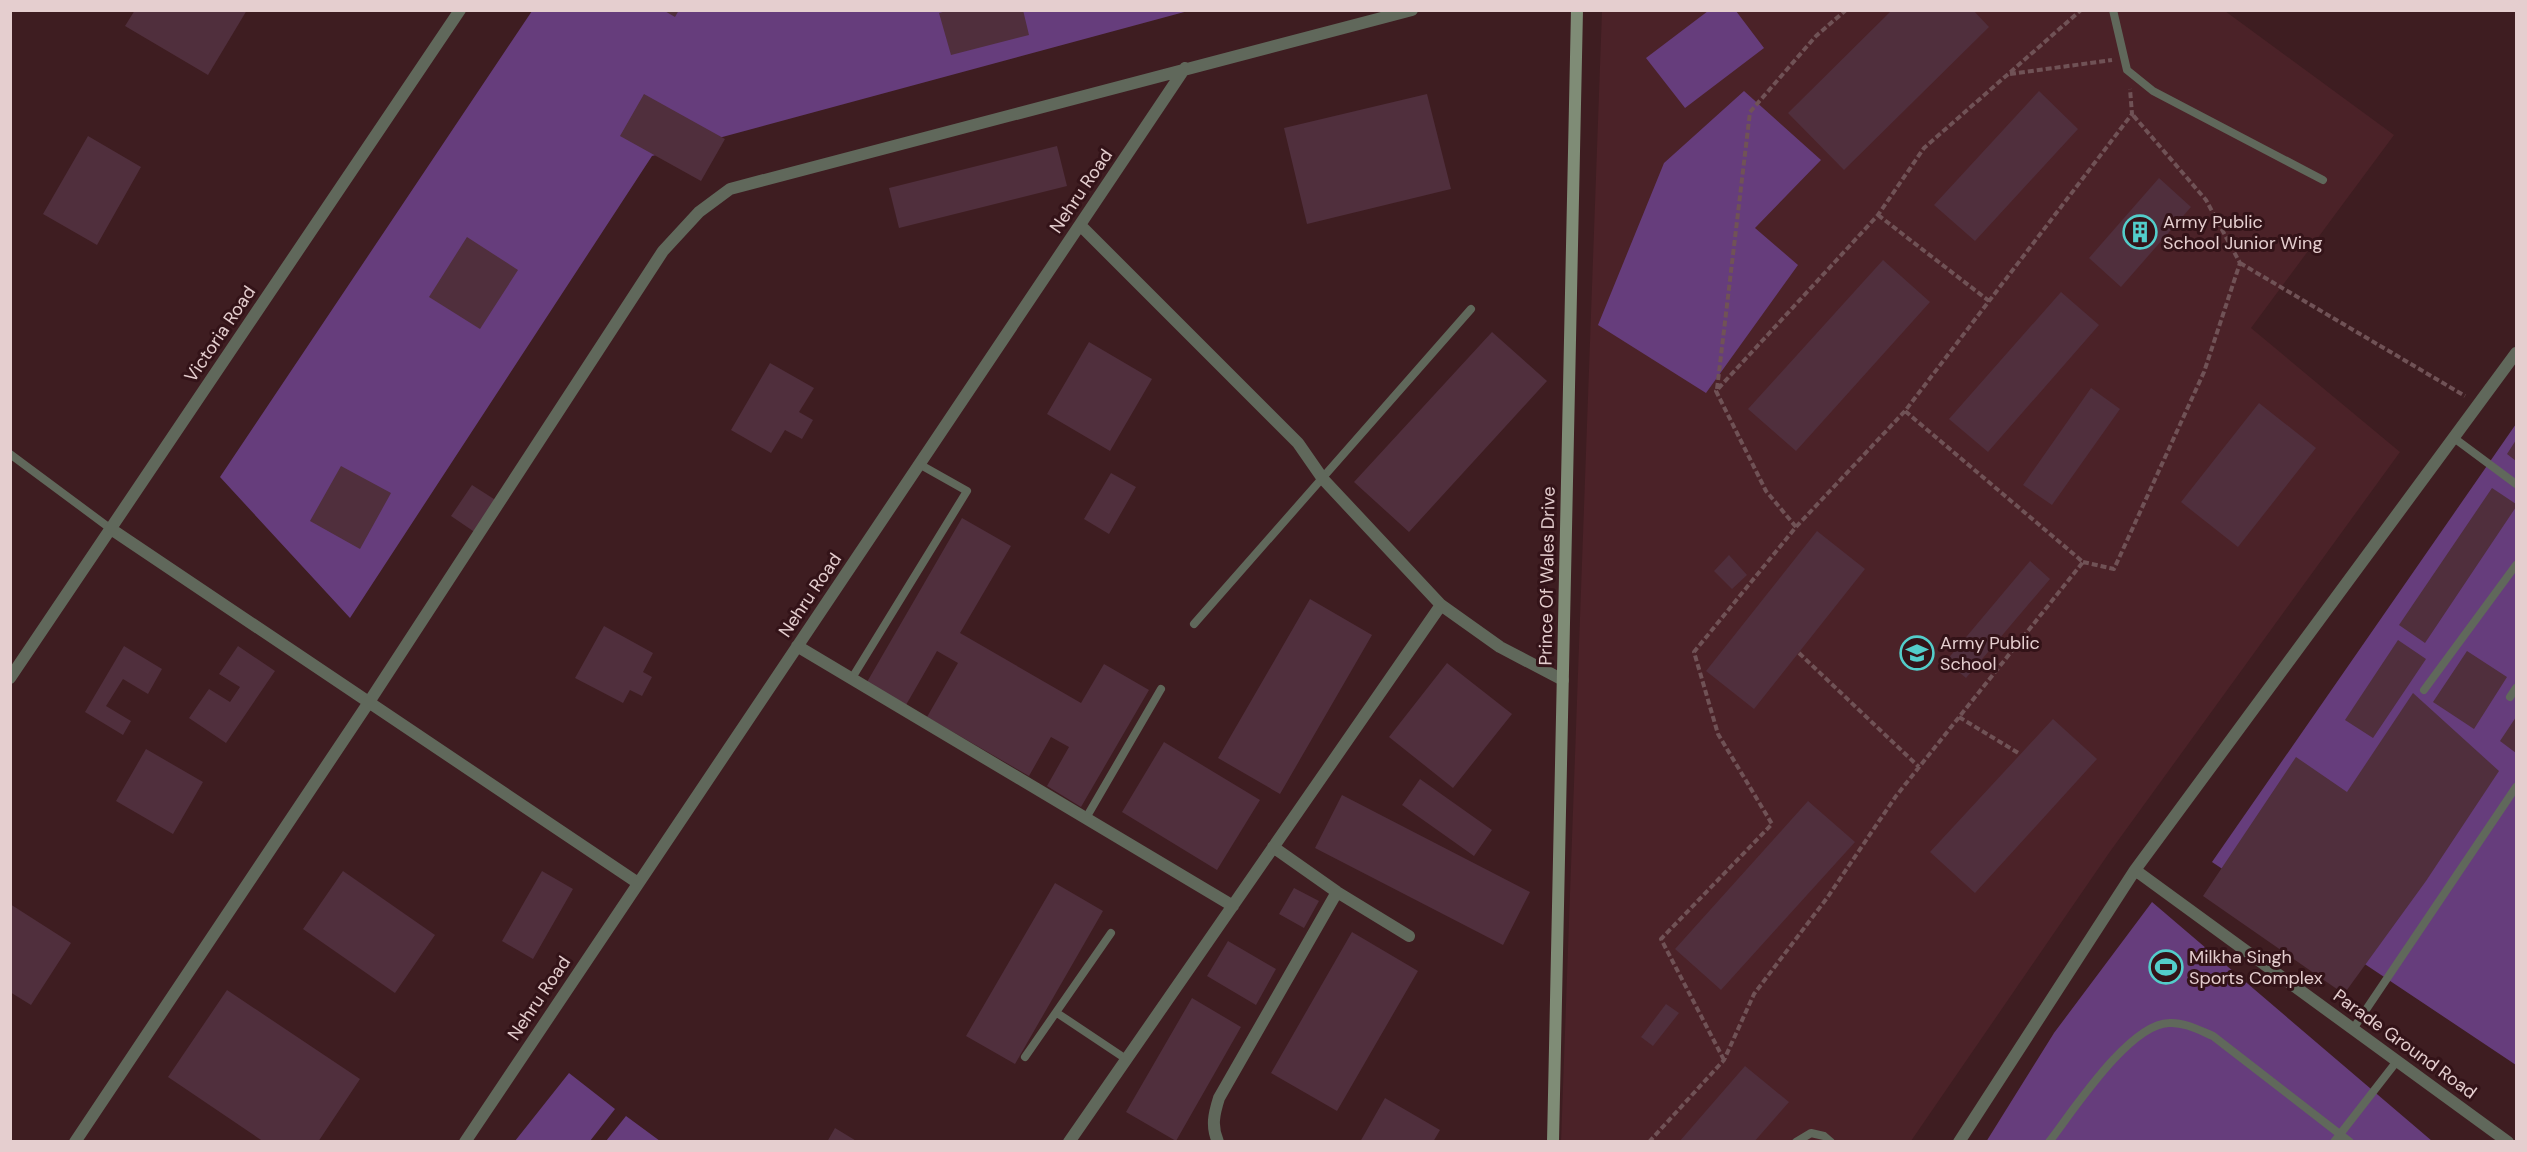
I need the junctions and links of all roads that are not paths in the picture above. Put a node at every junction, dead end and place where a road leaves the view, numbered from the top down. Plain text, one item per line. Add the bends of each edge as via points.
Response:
1 (460, 10) edge
2 (1412, 10) edge
3 (1577, 10) edge
4 (2113, 10) edge
5 (1185, 68) junction
6 (2323, 180) dead end
7 (1080, 225) junction
8 (1471, 309) dead end
9 (2517, 353) edge
10 (2454, 438) junction
11 (10, 454) edge
12 (919, 464) junction
13 (1323, 479) junction
14 (2517, 484) edge
15 (111, 529) junction
16 (2517, 565) edge
17 (1441, 606) junction
18 (1194, 624) dead end
19 (797, 646) junction
20 (10, 678) edge
21 (852, 678) junction
22 (1563, 680) junction
23 (2517, 688) edge
24 (1161, 689) dead end
25 (2424, 690) dead end
26 (2510, 697) dead end
27 (369, 702) junction
28 (2517, 787) edge
29 (1086, 818) junction
30 (1273, 847) junction
31 (2135, 870) junction
32 (638, 883) junction
33 (1337, 892) junction
34 (1233, 906) junction
35 (1111, 933) dead end
36 (1409, 936) dead end
37 (1057, 1012) junction
38 (2353, 1029) junction
39 (1025, 1057) dead end
40 (1126, 1059) junction
41 (2397, 1061) junction
42 (2337, 1138) edge
43 (75, 1142) edge
44 (465, 1142) edge
45 (1069, 1142) edge
46 (1218, 1142) edge
47 (1553, 1142) edge
48 (1796, 1142) edge
49 (1831, 1142) edge
50 (1959, 1142) edge
51 (2049, 1142) edge
52 (2350, 1142) edge
53 (2508, 1142) edge

1 - 15 street, Victoria Road
2 - 5 street
3 - 22 main road, Prince Of Wales Drive
4 - 6 lane via 2127,70 2153,91
5 - 7 street, Nehru Road
5 - 27 street via 730,189 699,212 663,250
7 - 12 street, Nehru Road
7 - 13 street via 1298,443
8 - 13 lane
9 - 10 street
10 - 14 lane
10 - 31 street
11 - 15 lane
12 - 19 street, Nehru Road
12 - 21 lane via 967,491
13 - 17 street
13 - 18 lane
15 - 20 street, Victoria Road
15 - 27 street
16 - 25 lane
17 - 22 street via 1500,647
17 - 30 street
19 - 21 street
19 - 32 street, Nehru Road
21 - 29 street
22 - 47 main road, Prince Of Wales Drive
23 - 26 lane
24 - 29 lane
27 - 32 street
27 - 43 street
28 - 38 lane
29 - 34 street
30 - 33 street
30 - 34 street
31 - 38 street, Parade Ground Road
31 - 50 street
32 - 44 street, Nehru Road
33 - 36 street
33 - 46 street via 1220,1098 1214,1114
34 - 40 street
35 - 37 lane
37 - 39 lane
37 - 40 lane
38 - 41 street, Parade Ground Road
40 - 45 street
41 - 42 lane
41 - 53 street, Parade Ground Road
42 - 51 lane via 2213,1036 2188,1025 2168,1023 2148,1028 2126,1044
42 - 52 lane
48 - 49 lane via 1811,1132

